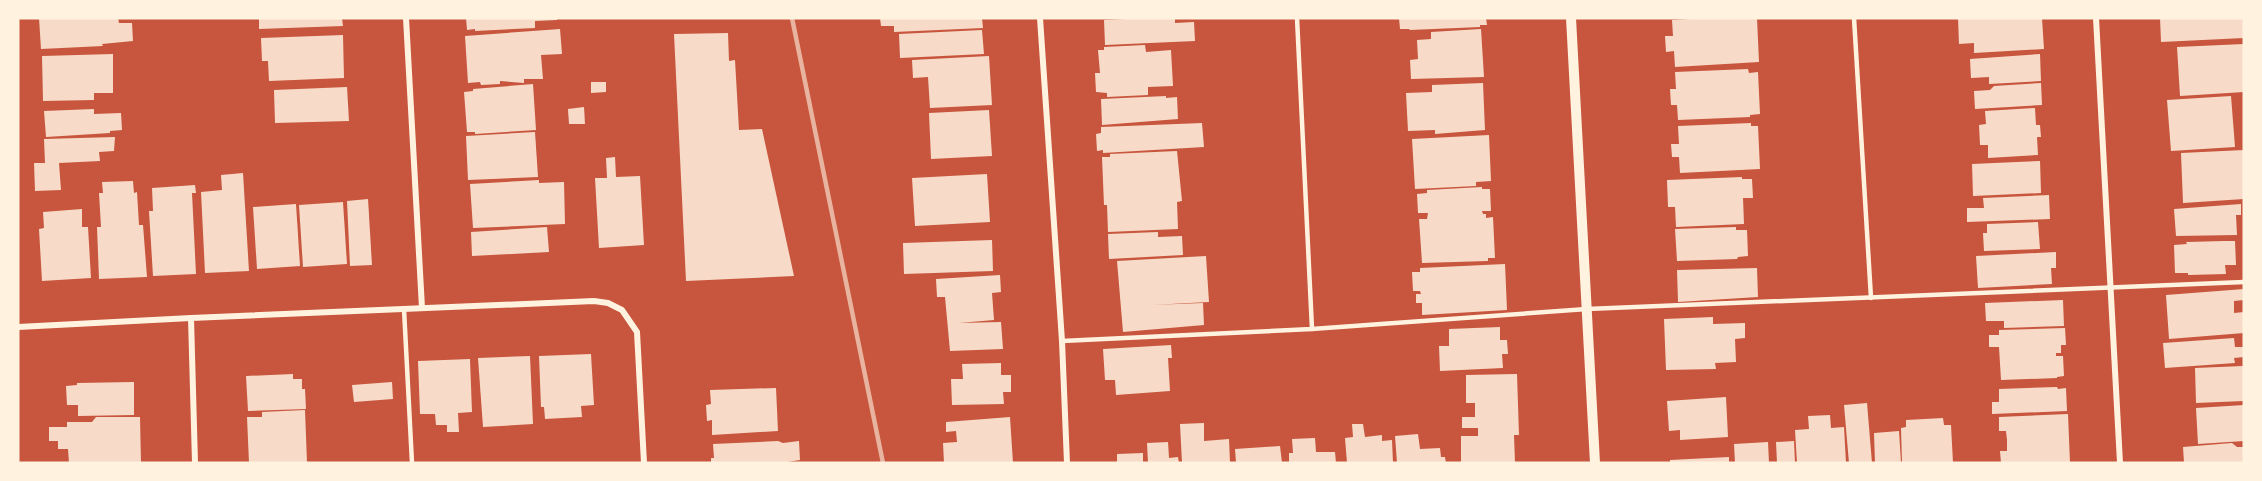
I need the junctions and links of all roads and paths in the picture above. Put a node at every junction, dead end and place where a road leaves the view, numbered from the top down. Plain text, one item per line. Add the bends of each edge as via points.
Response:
1 (406, 18) edge
2 (1040, 18) edge
3 (1297, 18) edge
4 (1571, 18) edge
5 (1854, 18) edge
6 (2096, 18) edge
7 (2244, 282) edge
8 (2110, 288) junction
9 (1871, 297) junction
10 (422, 308) junction
11 (404, 309) junction
12 (1587, 309) junction
13 (191, 318) junction
14 (18, 327) edge
15 (1312, 329) junction
16 (1062, 341) junction
17 (195, 463) edge
18 (412, 463) edge
19 (644, 463) edge
20 (1067, 463) edge
21 (1595, 463) edge
22 (2120, 463) edge

1 - 10 street
2 - 16 street
3 - 15 lane
4 - 12 street
5 - 9 lane
6 - 8 street
7 - 8 lane
8 - 9 lane
8 - 22 street
9 - 12 lane
10 - 11 street
10 - 19 street via 594,301 622,310 637,332
11 - 13 street
11 - 18 lane
12 - 15 lane
12 - 21 street
13 - 14 street
13 - 17 street
15 - 16 lane
16 - 20 street

